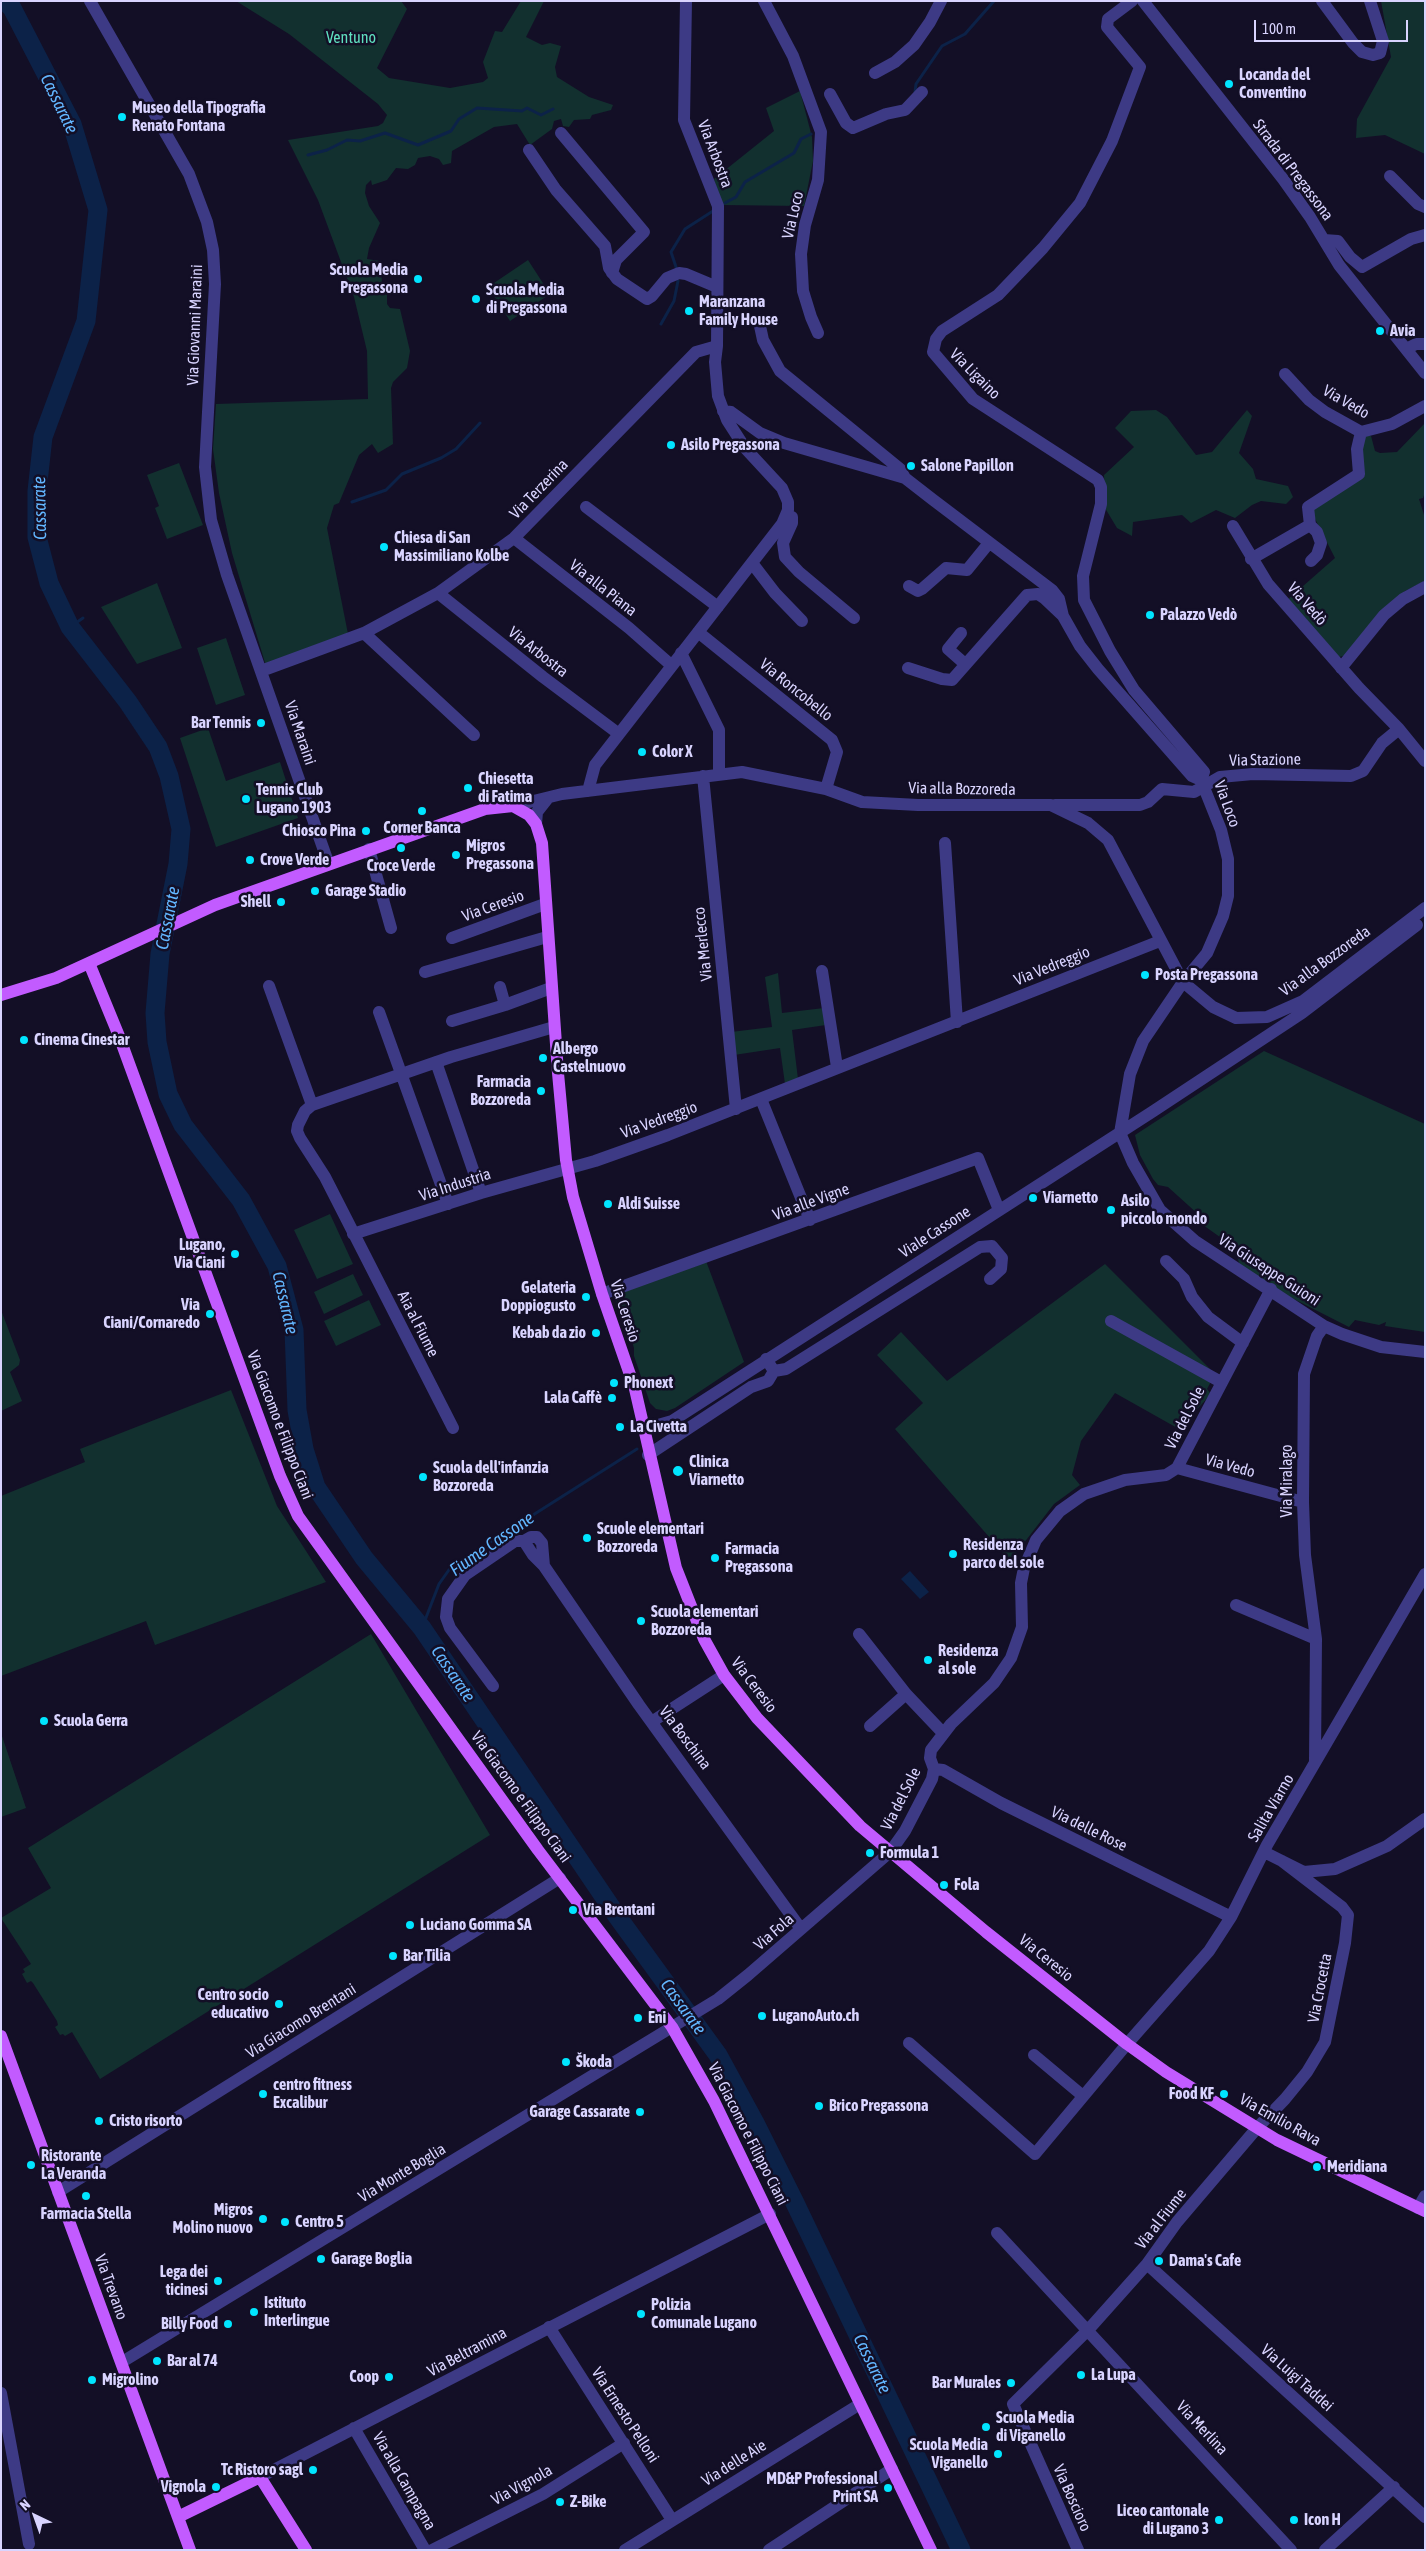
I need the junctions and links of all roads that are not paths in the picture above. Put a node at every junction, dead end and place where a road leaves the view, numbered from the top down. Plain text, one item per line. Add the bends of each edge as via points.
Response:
1 (90, 1) edge
2 (686, 1) edge
3 (764, 1) edge
4 (941, 1) edge
5 (1132, 1) edge
6 (1143, 1) edge
7 (1322, 1) edge
8 (1370, 1) edge
9 (875, 73) dead end
10 (922, 92) dead end
11 (830, 94) dead end
12 (561, 132) dead end
13 (529, 150) dead end
14 (1390, 176) dead end
15 (1425, 207) edge
16 (1425, 235) edge
17 (1324, 240) junction
18 (612, 272) junction
19 (717, 287) junction
20 (760, 326) dead end
21 (818, 333) dead end
22 (1425, 344) edge
23 (717, 346) junction
24 (1406, 349) junction
25 (1425, 373) edge
26 (1285, 374) dead end
27 (1425, 406) edge
28 (723, 412) junction
29 (1361, 432) junction
30 (905, 478) junction
31 (586, 507) dead end
32 (788, 510) junction
33 (1310, 525) junction
34 (1233, 526) dead end
35 (514, 538) junction
36 (989, 544) junction
37 (1251, 559) junction
38 (1311, 561) dead end
39 (752, 563) junction
40 (909, 586) dead end
41 (1425, 587) edge
42 (438, 593) junction
43 (718, 607) junction
44 (1063, 616) junction
45 (854, 618) dead end
46 (802, 621) dead end
47 (698, 632) junction
48 (364, 633) junction
49 (961, 633) dead end
50 (681, 653) junction
51 (965, 664) junction
52 (671, 665) junction
53 (908, 668) dead end
54 (1341, 668) junction
55 (261, 671) junction
56 (1399, 729) junction
57 (620, 734) junction
58 (474, 735) dead end
59 (1425, 761) edge
60 (720, 774) junction
61 (703, 776) junction
62 (1202, 784) junction
63 (826, 789) junction
64 (588, 791) junction
65 (542, 798) junction
66 (1050, 805) junction
67 (513, 806) junction
68 (536, 824) junction
69 (945, 843) dead end
70 (369, 849) junction
71 (328, 862) junction
72 (545, 904) junction
73 (1425, 908) edge
74 (1425, 918) edge
75 (391, 928) dead end
76 (547, 937) junction
77 (452, 938) dead end
78 (1160, 941) junction
79 (89, 964) junction
80 (822, 971) dead end
81 (425, 972) dead end
82 (1183, 982) junction
83 (269, 986) dead end
84 (500, 987) dead end
85 (551, 988) junction
86 (1, 996) edge
87 (505, 1005) junction
88 (379, 1012) dead end
89 (452, 1021) dead end
90 (957, 1022) junction
91 (554, 1027) junction
92 (436, 1062) junction
93 (837, 1067) junction
94 (400, 1075) junction
95 (761, 1099) junction
96 (312, 1105) junction
97 (736, 1109) junction
98 (1120, 1133) junction
99 (568, 1169) junction
100 (481, 1193) junction
101 (448, 1204) junction
102 (999, 1210) junction
103 (810, 1220) junction
104 (354, 1234) junction
105 (1166, 1261) dead end
106 (990, 1279) dead end
107 (1271, 1289) junction
108 (602, 1294) junction
109 (1111, 1321) dead end
110 (1324, 1326) junction
111 (1243, 1343) junction
112 (1425, 1352) edge
113 (766, 1360) junction
114 (774, 1371) junction
115 (1221, 1382) junction
116 (453, 1428) dead end
117 (644, 1429) junction
118 (648, 1455) junction
119 (1177, 1468) junction
120 (1303, 1502) junction
121 (1425, 1574) edge
122 (1236, 1605) dead end
123 (859, 1634) dead end
124 (1316, 1639) junction
125 (724, 1675) junction
126 (493, 1686) dead end
127 (906, 1694) junction
128 (653, 1721) junction
129 (870, 1726) dead end
130 (943, 1733) junction
131 (1315, 1764) junction
132 (934, 1768) junction
133 (1425, 1819) edge
134 (890, 1852) junction
135 (1264, 1852) junction
136 (1282, 1861) junction
137 (560, 1878) junction
138 (1231, 1917) junction
139 (801, 1929) junction
140 (676, 2025) junction
141 (1, 2036) edge
142 (909, 2043) dead end
143 (1127, 2044) junction
144 (1034, 2054) dead end
145 (1083, 2096) junction
146 (1257, 2128) junction
147 (58, 2192) junction
148 (1425, 2196) edge
149 (1421, 2210) edge
150 (770, 2214) junction
151 (997, 2233) dead end
152 (1147, 2264) junction
153 (549, 2327) junction
154 (1089, 2329) junction
155 (122, 2362) junction
156 (2, 2398) edge
157 (860, 2404) junction
158 (1013, 2404) joint
159 (354, 2428) junction
160 (624, 2443) junction
161 (892, 2469) junction
162 (260, 2477) junction
163 (1394, 2488) junction
164 (178, 2517) junction
165 (1425, 2517) edge
166 (672, 2520) junction
167 (29, 2544) dead end
168 (190, 2550) edge
169 (306, 2550) edge
170 (425, 2550) edge
171 (432, 2550) edge
172 (624, 2550) edge
173 (769, 2550) edge
174 (932, 2550) edge
175 (1078, 2550) edge
176 (1291, 2550) edge
177 (1325, 2550) edge

1 - 55 street, Via Giovanni Maraini via 188,174 207,222 215,284 206,448 207,490 211,520
2 - 19 street, Via Arbostra via 684,120 718,206
3 - 21 street, Via Loco via 793,56 821,132 818,180 802,240 801,277 806,304
4 - 9 street via 914,45 895,62
5 - 62 street, Via Ligaino via 1108,19 1107,27 1140,67 1112,141 1080,203 998,296 942,331 933,352 961,387 989,412 1098,480 1101,504 1083,576 1084,600 1134,690 1204,772
6 - 17 street, Strada di Pregassona via 1283,179
7 - 8 street via 1353,43 1362,52 1374,55 1380,53 1383,41
10 - 11 street via 905,110 853,128 846,123
12 - 18 street via 644,232 616,260
13 - 18 street via 556,190 605,246
14 - 15 street
16 - 17 street, Strada di Pregassona via 1411,239 1362,266 1338,241
17 - 24 street, Strada di Pregassona via 1354,285
18 - 19 street via 647,298 667,278 679,273
19 - 23 street, Via Arbostra
20 - 30 street, Via Loco via 767,348 780,370 900,469
22 - 24 street
23 - 28 street, Via Arbostra via 716,381
23 - 35 street, Via Terzerina via 696,352
24 - 25 street, Strada di Pregassona
26 - 29 street, Via Vedo via 1309,400
27 - 29 street, Via Vedo via 1392,424
28 - 30 street, Via Loco via 731,412 760,433 784,443
28 - 32 street, Via Arbostra via 745,448 782,488
29 - 33 street via 1357,448 1359,474 1308,507
30 - 36 street, Via Loco
31 - 43 street
32 - 39 street via 782,524
32 - 45 street, Via Arbostra via 792,523 783,543 785,557
33 - 37 street
33 - 38 street, Via Vedò via 1321,543
34 - 37 street, Via Vedò
35 - 42 street, Via Terzerina
35 - 52 street, Via alla Piana
36 - 40 street via 967,570 946,568 918,591
36 - 44 street, Via Loco via 1052,590 1059,600
37 - 54 street, Via Vedò via 1268,584
39 - 43 street
39 - 46 street
41 - 54 street via 1384,615
42 - 48 street, Via Terzerina
42 - 57 street, Via Arbostra
43 - 47 street
44 - 51 street, Via Loco via 1038,594 1027,595
44 - 62 street, Via Loco via 1098,669
47 - 50 street
47 - 63 street, Via Roncobello via 834,743 837,752
48 - 55 street, Via Terzerina
48 - 58 street
49 - 51 street via 948,649
50 - 52 street
50 - 60 street via 719,730
51 - 53 street, Via Loco via 952,680
52 - 57 street
54 - 56 street, Via Vedò
55 - 71 street, Via Maraini
56 - 59 street
56 - 62 street, Via Stazione via 1382,743 1364,771 1351,776 1231,776
57 - 64 street via 595,765
60 - 61 street, Via alla Bozzoreda
60 - 63 street, Via alla Bozzoreda via 750,772
61 - 64 street, Via alla Bozzoreda
61 - 97 street, Via Merlecco
62 - 66 street, Via Stazione via 1194,792 1162,789 1140,805
62 - 82 street, Via Loco via 1221,830 1228,859 1228,896 1207,952
63 - 66 street, Via alla Bozzoreda via 862,802
64 - 65 street, Via alla Bozzoreda
65 - 67 street, Via alla Bozzoreda
65 - 68 street
66 - 78 street, Via alla Bozzoreda via 1088,823 1108,840
67 - 68 main road via 529,815
67 - 70 main road, Via alla Bozzoreda via 485,808
68 - 72 main road, Via Ceresio via 542,843
69 - 90 street
70 - 71 main road, Via alla Bozzoreda
70 - 75 street
71 - 79 main road, Via alla Bozzoreda via 188,916
72 - 76 main road, Via Ceresio
72 - 77 street, Via Ceresio
73 - 82 street, Via alla Bozzoreda via 1303,1000 1275,1015 1250,1019 1225,1015
74 - 98 street, Viale Cassone via 1302,1013
76 - 81 street
76 - 85 main road, Via Ceresio
78 - 82 street, Via alla Bozzoreda
78 - 90 street, Via Vedreggio
79 - 86 main road
79 - 137 main road, Via Giacomo e Filippo Ciani via 119,1036 280,1476 298,1516
80 - 93 street
82 - 98 street, Via Loco via 1143,1041 1130,1074
83 - 96 street
84 - 87 street
85 - 87 street
85 - 91 main road, Via Ceresio
87 - 89 street
88 - 94 street
90 - 93 street, Via Vedreggio
91 - 92 street
91 - 99 main road, Via Ceresio
92 - 94 street
92 - 100 street
93 - 95 street, Via Vedreggio
94 - 96 street
94 - 101 street
95 - 97 street, Via Vedreggio
95 - 103 street
96 - 104 street, Aia al Fiume via 301,1118 297,1131
97 - 99 street, Via Vedreggio
98 - 102 street, Viale Cassone
98 - 107 street, Via Giuseppe Guioni via 1132,1163 1160,1210 1195,1241
99 - 100 street, Via Industria
99 - 108 main road, Via Ceresio via 573,1197
100 - 101 street, Via Industria
101 - 104 street, Via Industria
102 - 103 street, Via alle Vigne via 978,1158
102 - 113 street, Viale Cassone
103 - 108 street, Via alle Vigne
104 - 116 street, Aia al Fiume
105 - 111 street via 1184,1279 1192,1297 1208,1317
106 - 114 street via 1002,1269 1002,1258 992,1246 980,1247 786,1369
107 - 110 street, Via Giuseppe Guioni
107 - 111 street, Via del Sole
108 - 117 main road, Via Ceresio via 635,1389
109 - 115 street, Via del Sole
110 - 112 street, Via Giuseppe Guioni via 1381,1346
110 - 120 street, Via Miralago via 1317,1336 1304,1374
111 - 115 street, Via del Sole
113 - 114 street
113 - 117 street, Viale Cassone via 672,1421
114 - 118 street via 768,1381 751,1387
115 - 119 street, Via del Sole
117 - 118 main road, Via Ceresio
118 - 125 main road, Via Ceresio via 676,1568 704,1639
119 - 120 street, Via Vedo
119 - 130 street, Via del Sole via 1166,1476 1125,1480 1084,1494 1047,1525 1029,1552 1024,1568 1022,1627 1011,1658 994,1683
120 - 124 street, Via Miralago via 1305,1555
121 - 131 street, Salita Viarno
122 - 124 street
123 - 127 street
124 - 131 street, Via Miralago
125 - 128 street
125 - 134 main road, Via Ceresio via 756,1718
126 - 128 street, Via Boschina via 450,1628 446,1617 448,1599 464,1575 515,1541 536,1537 542,1543 544,1566
127 - 129 street
127 - 130 street
128 - 139 street, Via Boschina
130 - 132 street, Via del Sole via 931,1750
131 - 135 street, Salita Viarno
132 - 134 street, Via del Sole via 928,1789
132 - 138 street, Via delle Rose
133 - 136 street, Via Crocetta via 1387,1846 1335,1869 1304,1872
134 - 139 street, Via Fola
134 - 143 main road, Via Ceresio
135 - 136 street, Via Crocetta
135 - 138 street, Salita Viarno
136 - 146 street, Via Crocetta via 1342,1907 1348,1915 1348,1924 1325,2042 1307,2072
137 - 140 main road, Via Giacomo e Filippo Ciani
137 - 147 street, Via Giacomo Brentani
138 - 143 street, Salita Viarno via 1198,1966
139 - 140 street, Via Fola via 734,1987
140 - 150 main road, Via Giacomo e Filippo Ciani
140 - 155 street, Via Monte Boglia
141 - 147 main road, Via Trevano
142 - 145 street via 1035,2154
143 - 145 street
143 - 146 main road, Via Emilio Rava
144 - 145 street
146 - 149 main road, Via Emilio Rava
146 - 152 street, Via al Fiume via 1177,2222
147 - 155 main road, Via Trevano
148 - 149 street
150 - 153 street, Via Beltramina
150 - 157 main road, Via Giacomo e Filippo Ciani
151 - 154 street
152 - 154 street, Via al Fiume
152 - 163 street, Via Luigi Taddei
153 - 159 street, Via Beltramina
153 - 160 street, Via Ernesto Pelloni
154 - 158 street, Via al Fiume
154 - 176 street, Via Merlina
155 - 164 main road, Via Trevano
156 - 167 street
157 - 161 main road, Via Giacomo e Filippo Ciani
157 - 166 street, Via delle Aie
158 - 175 street, Via Boscioro
159 - 162 street, Via Beltramina
159 - 170 street, Via alla Campagna
160 - 166 street, Via Ernesto Pelloni
160 - 171 street, Via Vignola via 543,2494
161 - 173 street
161 - 174 main road, Via Giacomo e Filippo Ciani
162 - 164 main road, Via Beltramina
162 - 169 main road
163 - 165 street, Via Luigi Taddei
163 - 177 street
164 - 168 main road, Via Trevano
166 - 172 street, Via delle Aie

